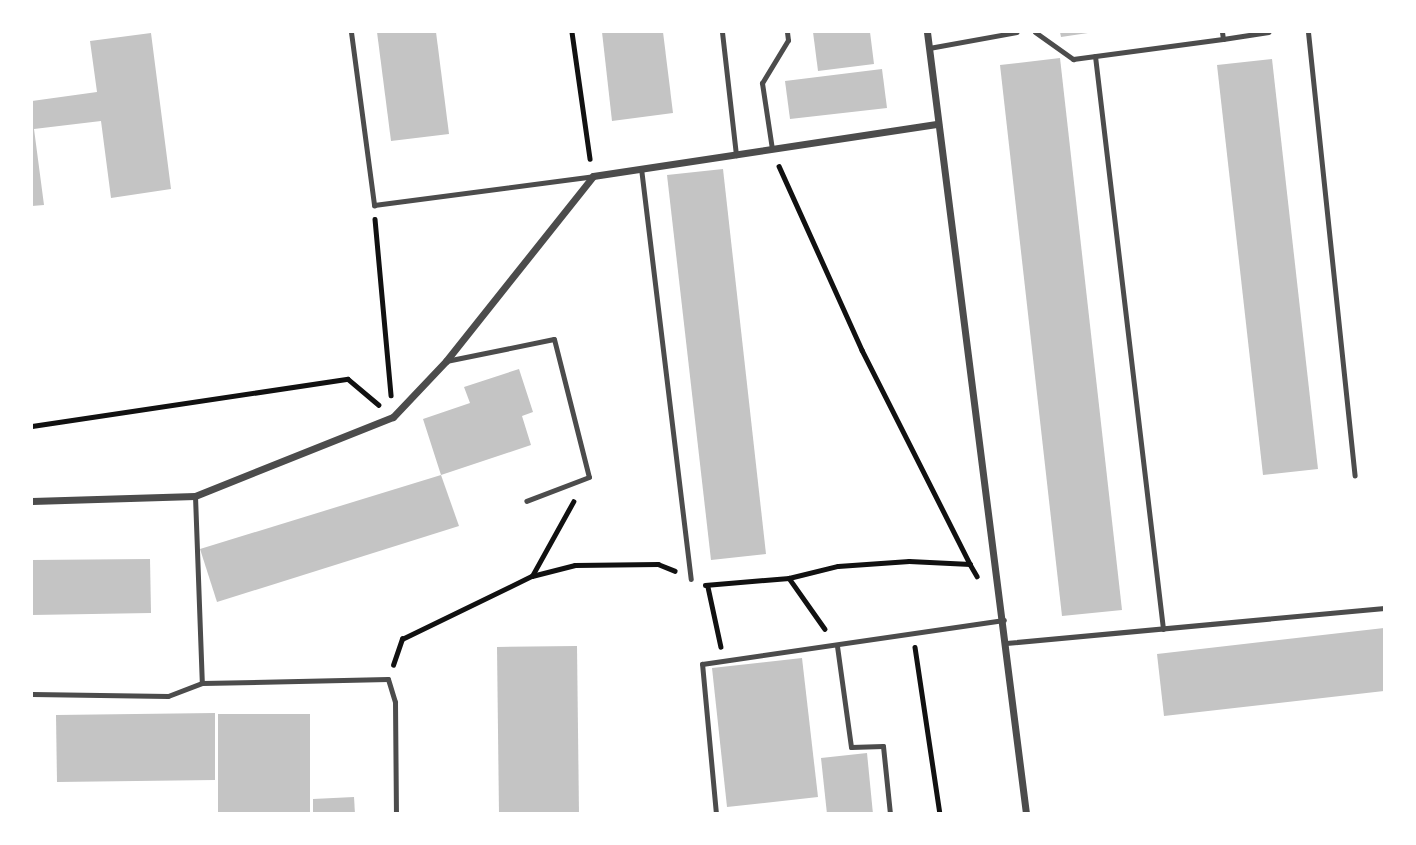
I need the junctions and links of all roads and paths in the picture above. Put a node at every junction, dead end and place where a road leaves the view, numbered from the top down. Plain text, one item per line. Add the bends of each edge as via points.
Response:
1 (351, 32) edge
2 (572, 32) edge
3 (722, 32) edge
4 (788, 32) edge
5 (927, 32) edge
6 (1017, 32) edge
7 (1035, 32) edge
8 (1222, 32) edge
9 (1268, 32) edge
10 (1308, 32) edge
11 (1223, 39) junction
12 (929, 48) junction
13 (1095, 56) junction
14 (938, 124) junction
15 (772, 149) junction
16 (736, 155) junction
17 (641, 169) junction
18 (593, 176) junction
19 (374, 205) junction
20 (446, 361) junction
21 (393, 417) junction
22 (32, 426) edge
23 (1355, 476) dead end
24 (589, 477) junction
25 (195, 496) junction
26 (32, 501) edge
27 (526, 501) dead end
28 (970, 564) junction
29 (532, 576) junction
30 (789, 578) junction
31 (691, 579) junction
32 (983, 586) dead end
33 (708, 587) junction
34 (1384, 608) edge
35 (1004, 620) junction
36 (1163, 629) junction
37 (914, 636) junction
38 (1006, 643) junction
39 (837, 646) junction
40 (724, 662) junction
41 (388, 680) junction
42 (202, 683) junction
43 (32, 694) edge
44 (396, 814) edge
45 (716, 814) edge
46 (890, 814) edge
47 (940, 814) edge
48 (1026, 814) edge

1 - 19 lane
2 - 18 path
3 - 16 lane
4 - 15 lane via 788,40 762,83
5 - 12 street
6 - 12 lane
7 - 13 lane via 1073,60
8 - 11 lane
9 - 11 lane
10 - 23 lane
11 - 13 lane
12 - 14 street
13 - 36 lane
14 - 15 street
14 - 35 street
15 - 16 street
15 - 28 path via 862,351
16 - 17 street
17 - 18 street
17 - 31 lane
18 - 19 lane
18 - 20 street
19 - 21 path
20 - 21 street
20 - 24 lane via 554,339
21 - 22 path via 348,379
21 - 25 street
24 - 27 lane
24 - 29 path
25 - 26 street
25 - 42 lane
28 - 30 path via 838,566
28 - 32 path
29 - 31 path via 575,565 659,564
29 - 41 path via 402,639
30 - 33 path
30 - 39 path
31 - 33 path
33 - 40 path
34 - 36 lane
35 - 37 lane
35 - 38 street
36 - 38 lane
37 - 39 lane
37 - 47 path
38 - 48 street
39 - 40 lane
39 - 46 lane via 851,747 883,746
40 - 45 lane via 702,664
41 - 42 lane
41 - 44 lane via 396,702
42 - 43 lane via 168,695

